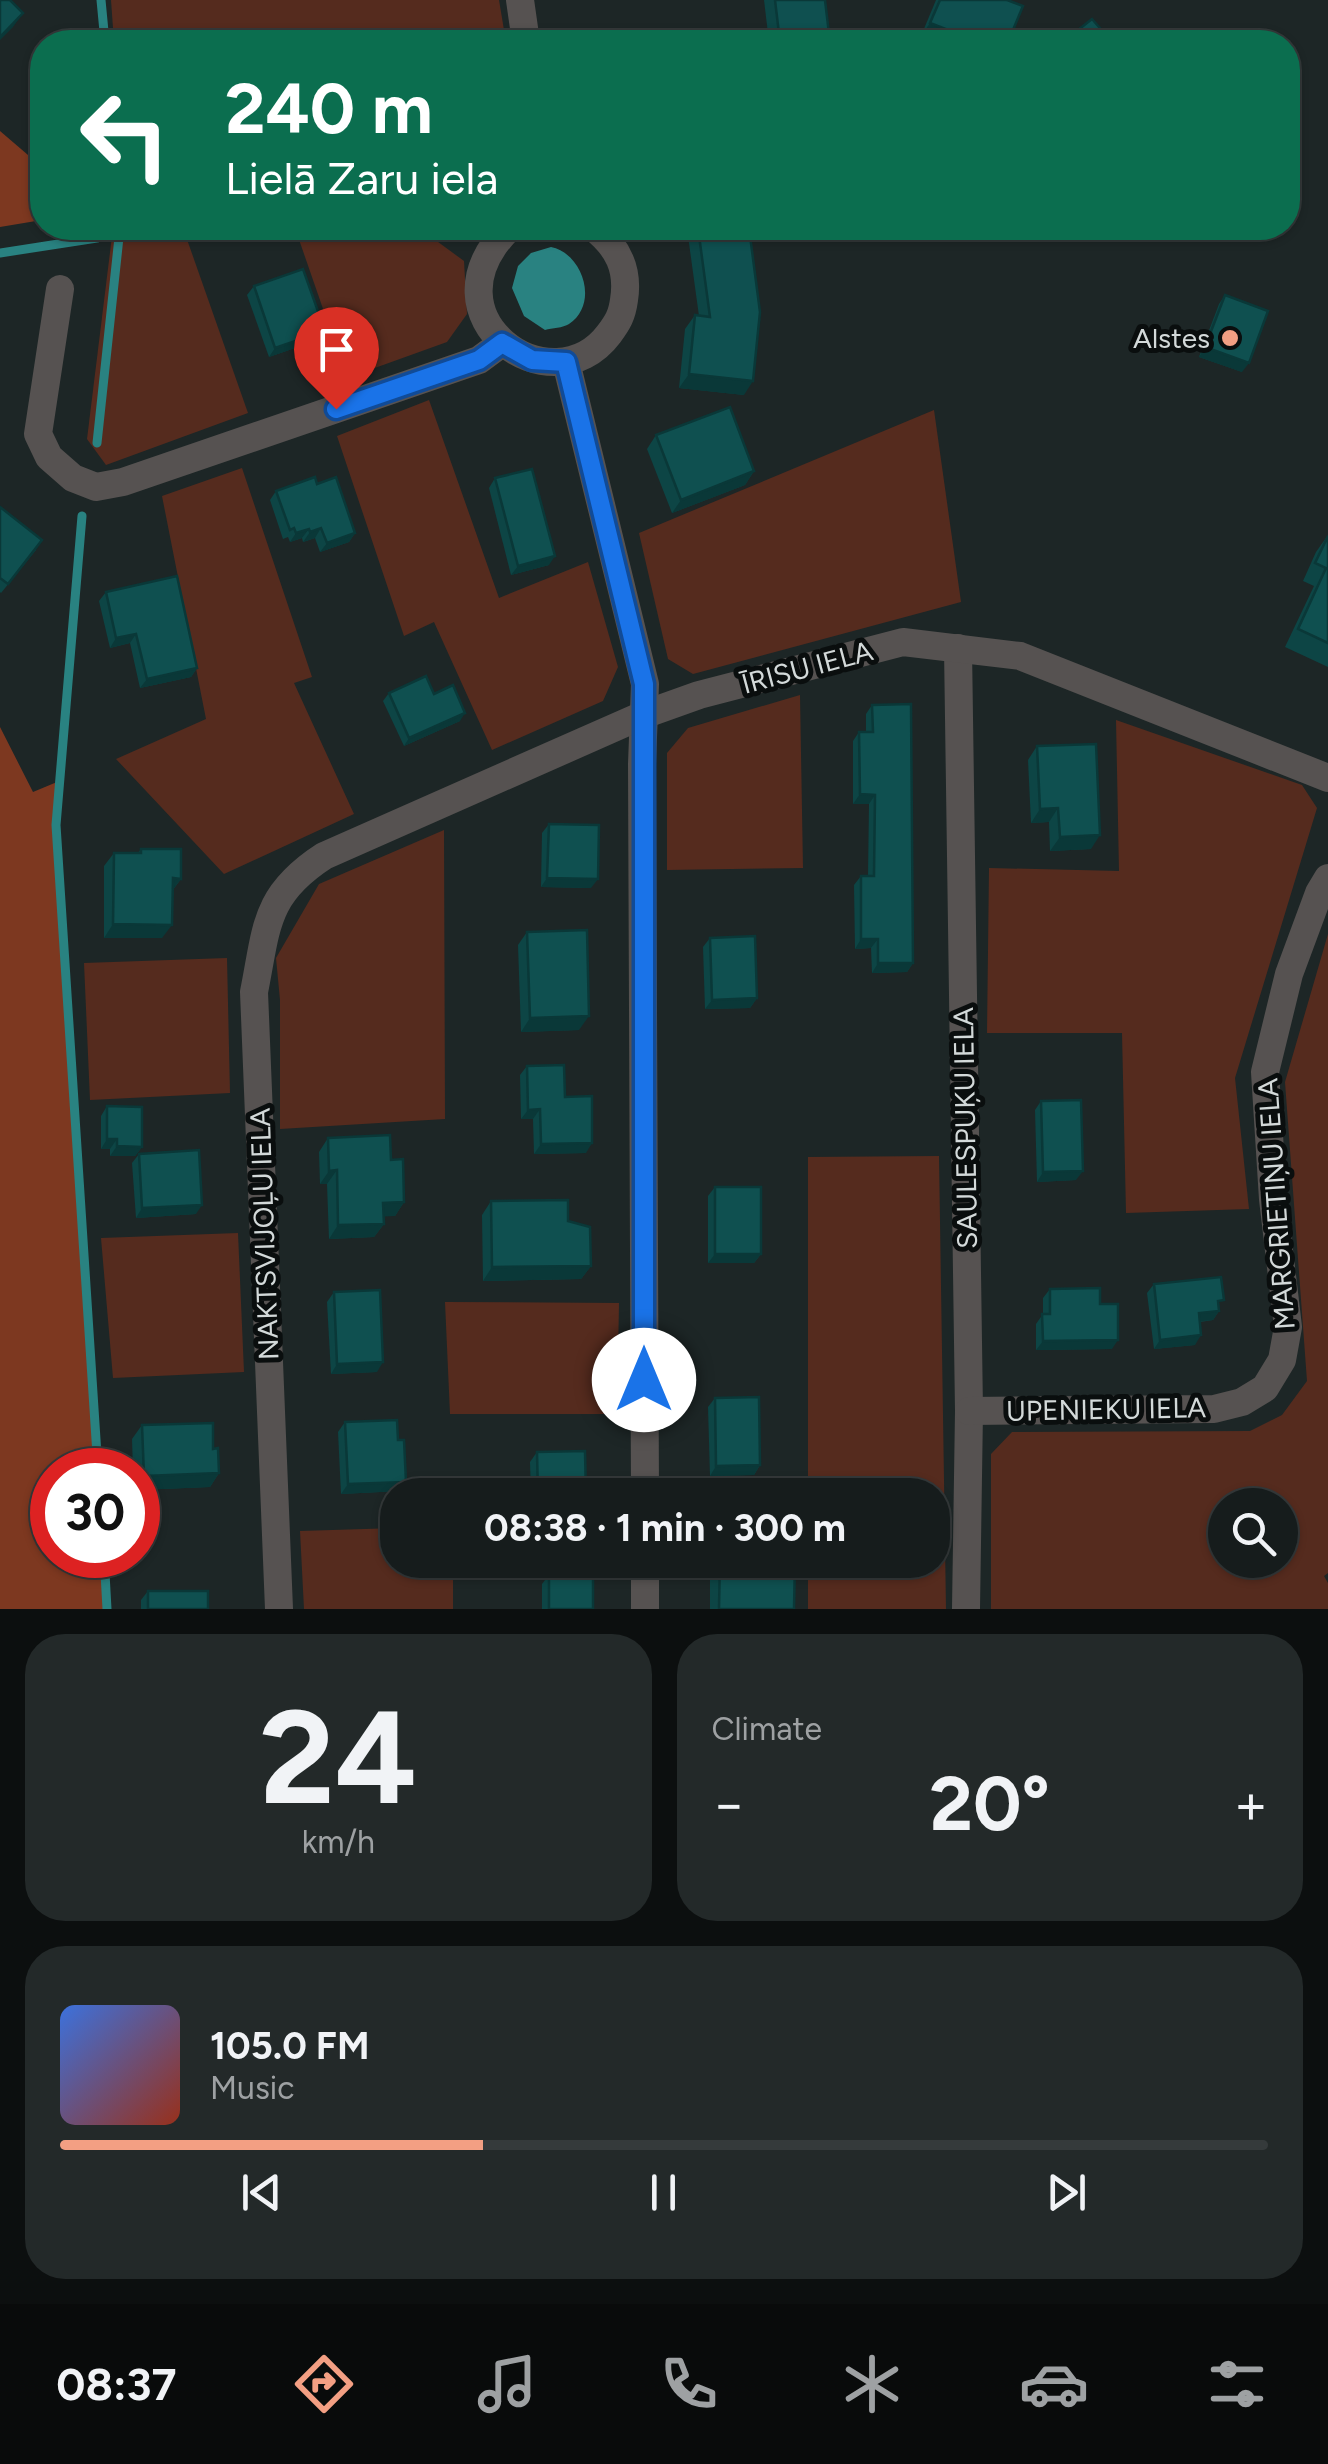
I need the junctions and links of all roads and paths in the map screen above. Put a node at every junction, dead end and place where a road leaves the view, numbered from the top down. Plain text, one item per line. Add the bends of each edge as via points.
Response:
1 (520, 0) edge
2 (524, 30) edge
3 (497, 240) edge
4 (608, 240) edge
5 (60, 289) dead end
6 (502, 343) junction
7 (566, 362) junction
8 (958, 648) junction
9 (643, 715) junction
10 (1328, 778) edge
11 (301, 871) joint
12 (1328, 878) edge
13 (1242, 1402) joint
14 (969, 1412) junction
15 (645, 1478) edge
16 (645, 1578) edge
17 (279, 1609) edge
18 (645, 1609) edge
19 (966, 1609) edge

1 - 2 street
3 - 6 street via 478,280 482,314
4 - 7 street via 627,278 622,316 600,346
5 - 6 street via 38,434 65,474 96,487 479,360
6 - 7 street via 532,360
7 - 9 street via 644,684
8 - 9 street, ĪRISU IELA via 903,642
8 - 10 street, ĪRISU IELA via 1020,656
8 - 14 street, SAULESPUĶU IELA
9 - 11 street, ĪRISU IELA
9 - 15 street
11 - 17 street, NAKTSVIJOĻU IELA via 270,908 254,992
12 - 13 street, MARGRIETIŅU IELA via 1289,974 1264,1072 1288,1327 1282,1360 1265,1388
13 - 14 street, UPENIEKU IELA via 1214,1409
14 - 19 street, SAULESPUĶU IELA
16 - 18 street

